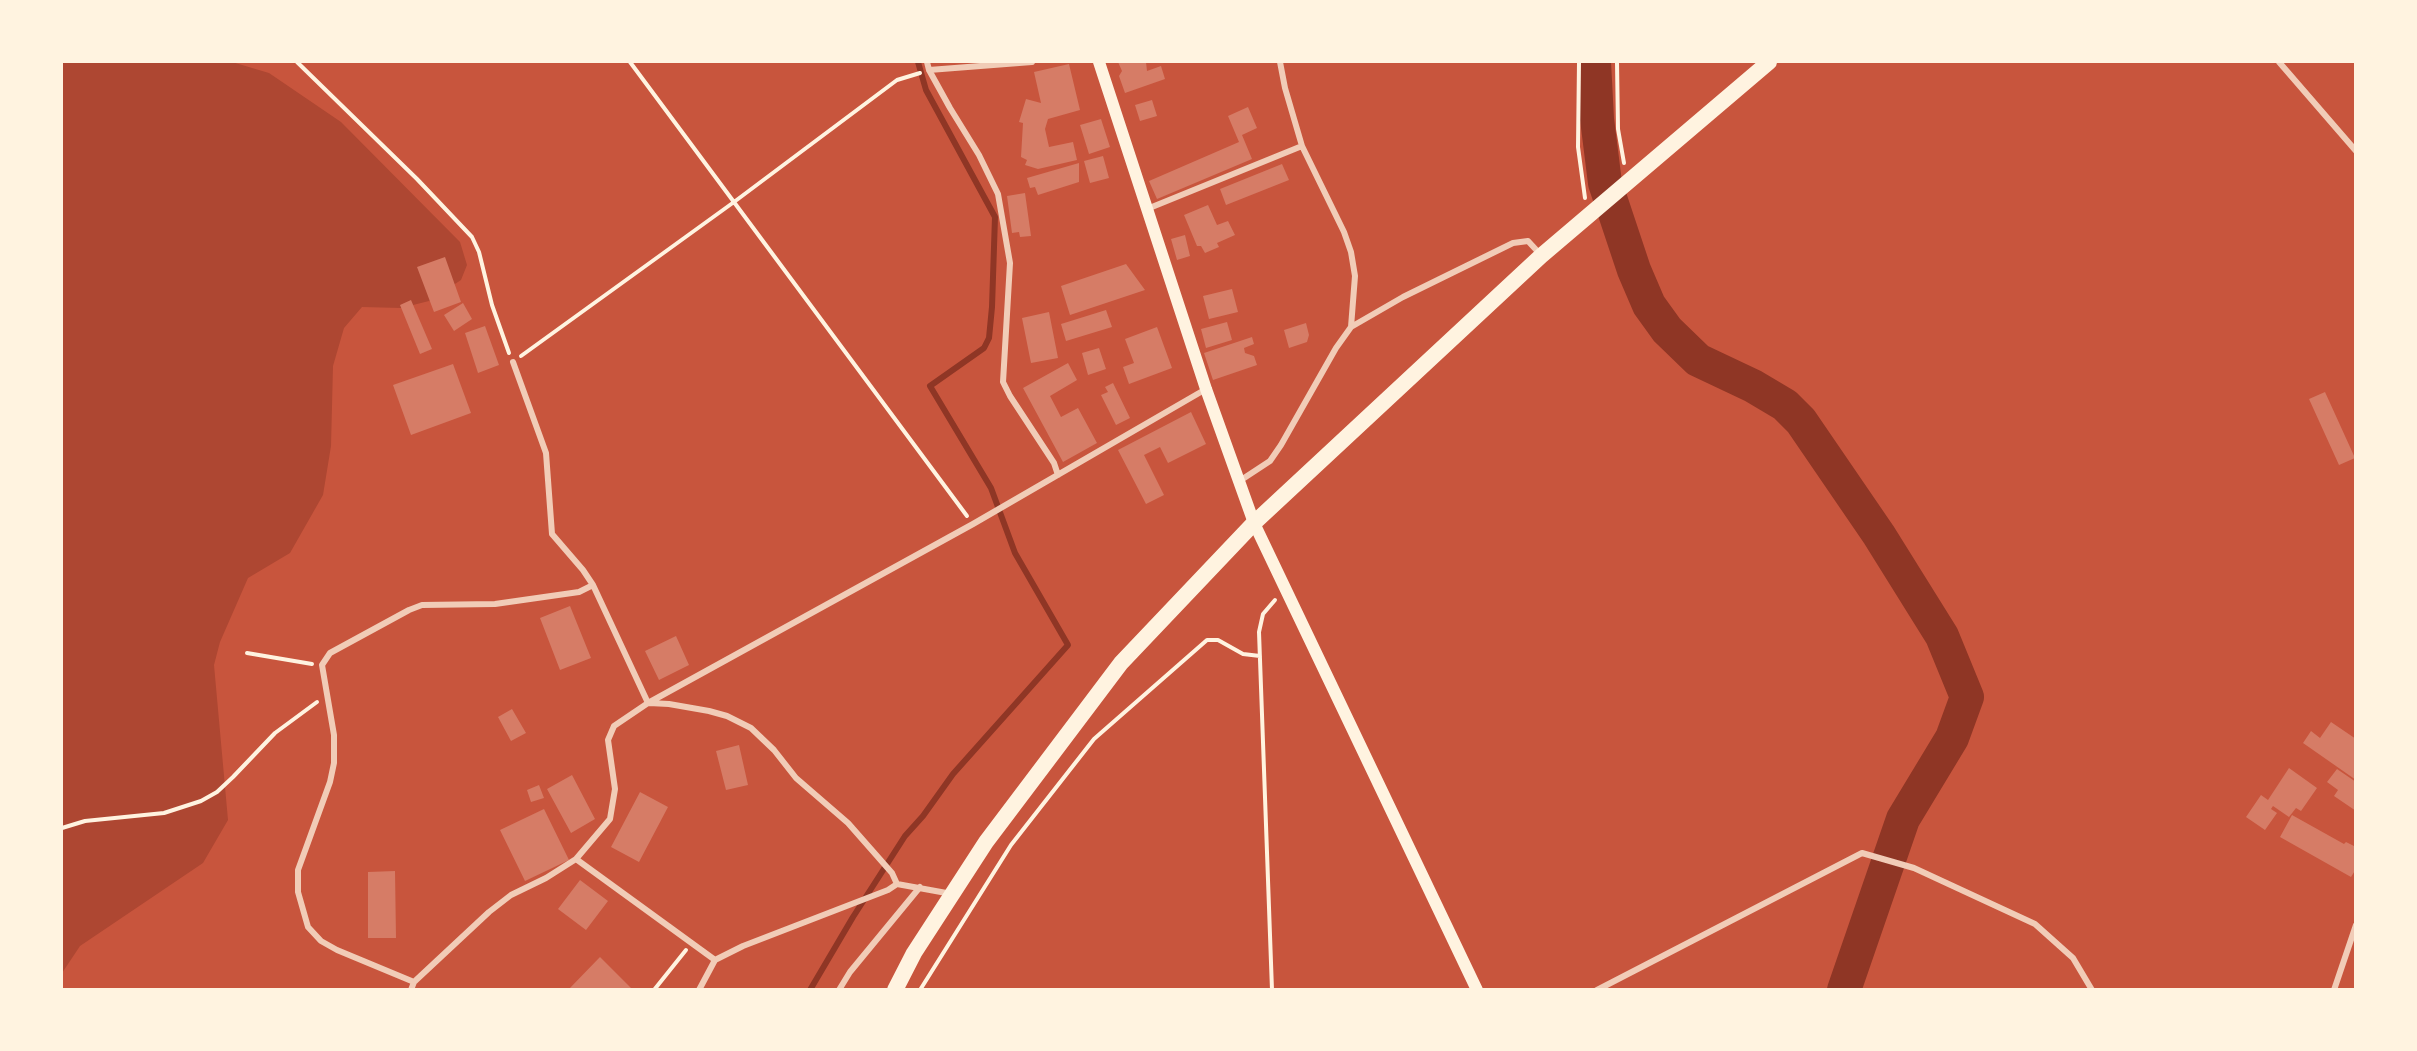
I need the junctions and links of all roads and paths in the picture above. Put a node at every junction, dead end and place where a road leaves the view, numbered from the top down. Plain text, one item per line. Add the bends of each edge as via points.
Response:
1 (297, 62) edge
2 (630, 62) edge
3 (927, 62) edge
4 (1032, 62) edge
5 (1099, 62) edge
6 (1280, 62) edge
7 (1579, 62) edge
8 (1617, 62) edge
9 (1769, 62) edge
10 (2279, 62) edge
11 (929, 70) junction
12 (1302, 146) junction
13 (2355, 151) edge
14 (1627, 184) junction
15 (734, 202) junction
16 (1147, 209) junction
17 (1588, 217) junction
18 (1542, 256) junction
19 (1351, 327) junction
20 (513, 362) junction
21 (1206, 389) junction
22 (1058, 475) junction
23 (1237, 482) junction
24 (1254, 523) junction
25 (973, 524) junction
26 (592, 585) junction
27 (1286, 594) junction
28 (247, 653) dead end
29 (1260, 656) junction
30 (322, 665) junction
31 (326, 693) junction
32 (648, 703) junction
33 (62, 828) edge
34 (576, 859) junction
35 (897, 884) junction
36 (920, 887) junction
37 (952, 894) junction
38 (2355, 925) edge
39 (692, 943) junction
40 (715, 960) junction
41 (414, 982) junction
42 (411, 990) edge
43 (654, 990) edge
44 (699, 990) edge
45 (839, 990) edge
46 (895, 990) edge
47 (920, 990) edge
48 (1272, 990) edge
49 (1478, 990) edge
50 (1597, 990) edge
51 (2092, 990) edge
52 (2334, 990) edge

1 - 20 path via 472,237
2 - 15 path
3 - 11 street
4 - 11 street
5 - 16 main road
6 - 12 street
7 - 17 path via 1578,147
8 - 14 path via 1618,129
9 - 14 highway
10 - 13 street
11 - 15 path via 897,80
11 - 22 street via 998,194 1010,263 1004,382
12 - 16 street
12 - 19 street via 1351,252 1355,276
14 - 17 highway
15 - 20 path
15 - 25 path
16 - 21 main road
17 - 18 highway
18 - 19 street via 1528,241 1514,243
18 - 24 highway
19 - 23 street via 1270,461
20 - 26 street via 546,453 552,534
21 - 22 street
21 - 23 main road
22 - 25 street
23 - 24 main road
24 - 27 main road
24 - 37 highway via 1121,663 986,842
25 - 32 street
26 - 30 street via 579,592 495,604 422,605 330,653
26 - 32 street
27 - 29 path via 1274,600 1263,614
27 - 49 main road
28 - 30 path
29 - 47 path via 1244,654 1218,640 1206,640 1094,739 1011,845
29 - 48 path
30 - 31 street
31 - 33 path via 275,733 217,792 201,801 164,813 85,821
31 - 41 street via 334,735 330,782 298,870 298,892 308,927 337,950
32 - 34 street via 614,726 608,740 615,789 610,819
32 - 35 street via 710,711 751,728 796,778 848,823
34 - 39 street
34 - 41 street via 511,895
35 - 36 street
35 - 40 street
36 - 37 street
36 - 45 street
37 - 46 highway
38 - 52 street
39 - 40 street
39 - 43 path
40 - 44 street
41 - 42 street
50 - 51 street via 1862,853 1914,868 2035,924 2073,958

